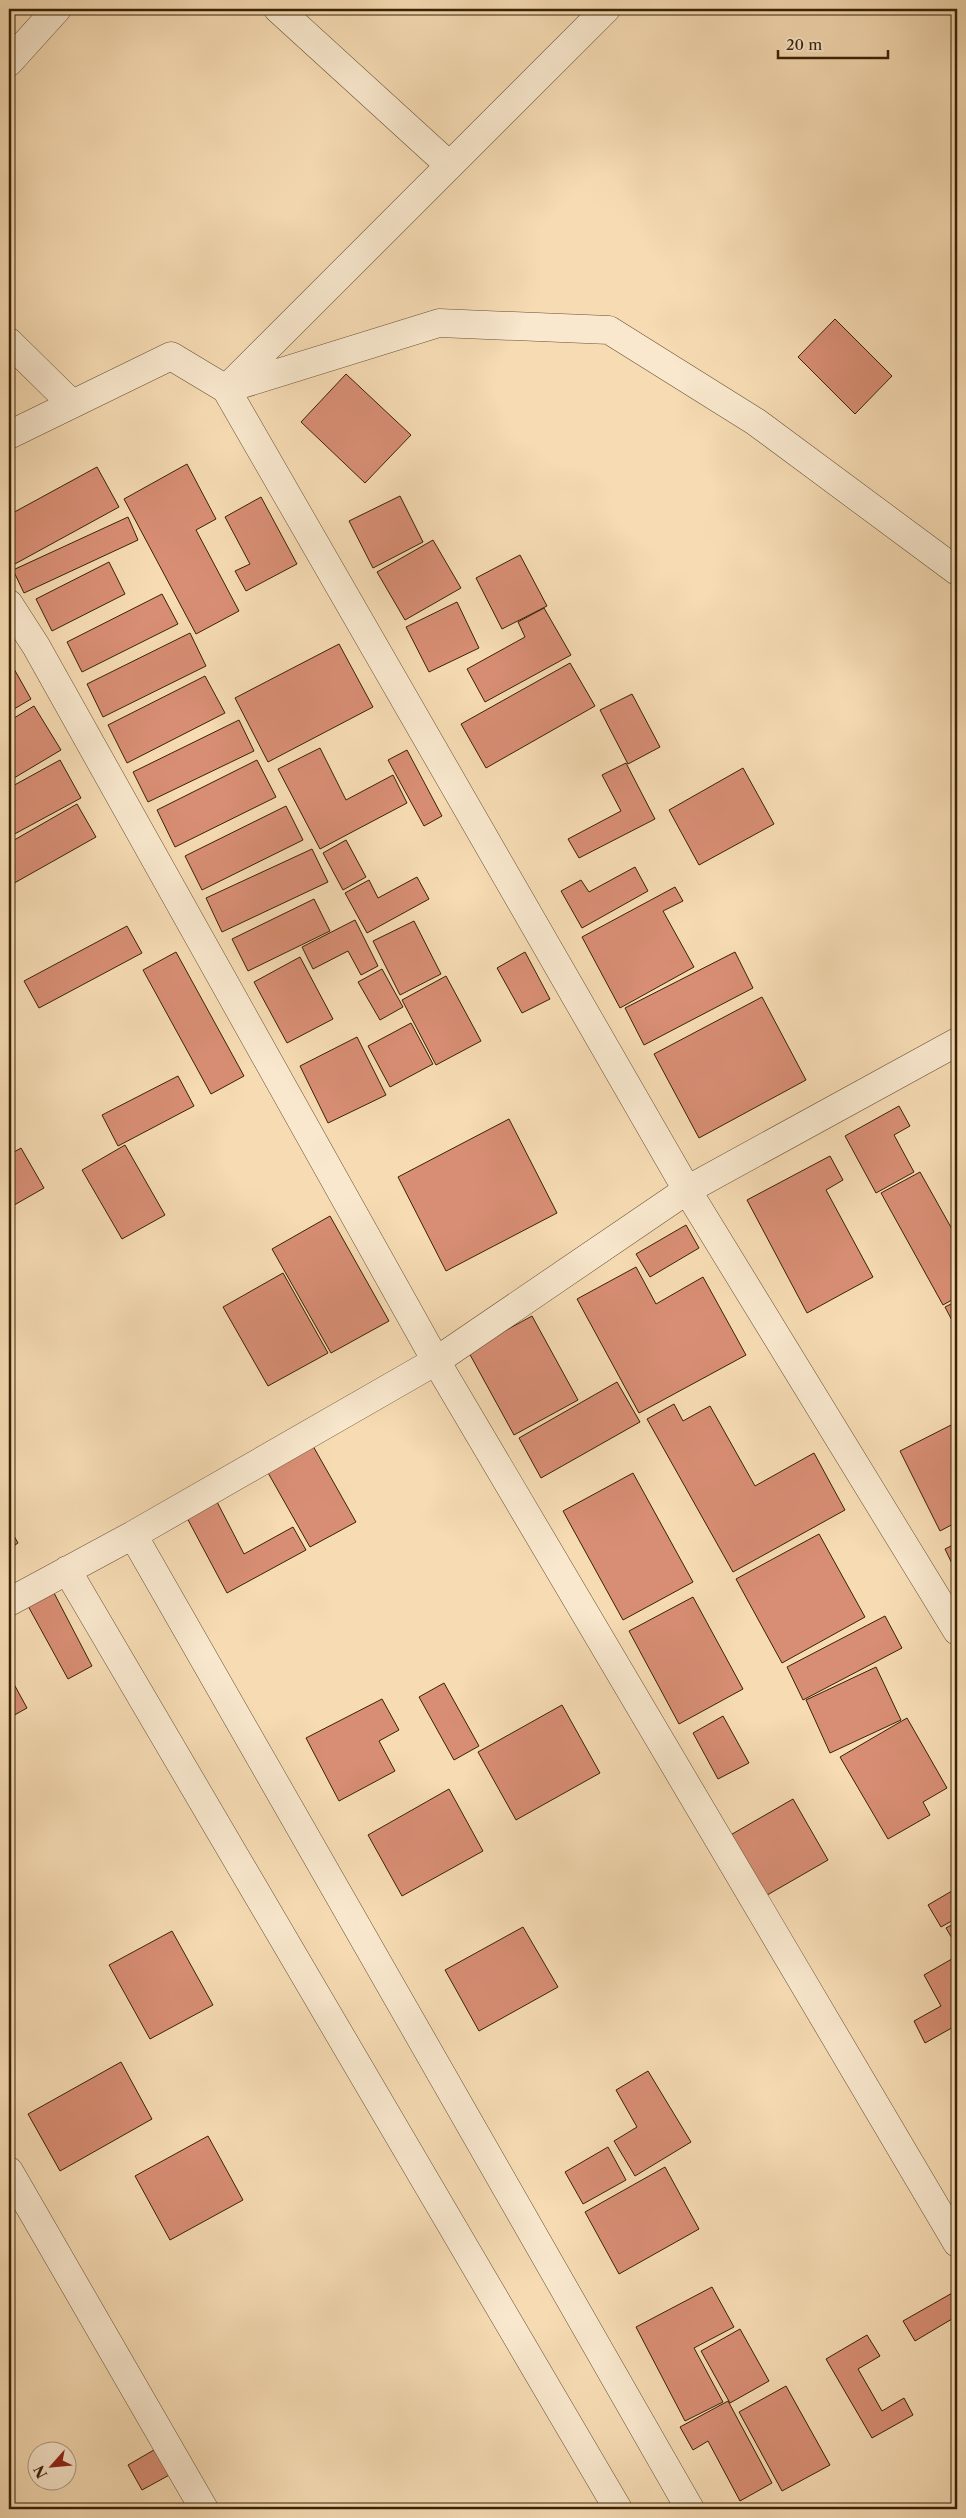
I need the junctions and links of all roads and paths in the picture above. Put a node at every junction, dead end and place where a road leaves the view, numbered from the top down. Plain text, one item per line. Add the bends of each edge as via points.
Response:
1 (57, 9) edge
2 (278, 9) edge
3 (606, 9) edge
4 (9, 62) edge
5 (449, 165) junction
6 (9, 342) edge
7 (226, 390) junction
8 (72, 404) junction
9 (9, 435) edge
10 (957, 571) edge
11 (9, 604) edge
12 (957, 1042) edge
13 (687, 1190) junction
14 (436, 1361) junction
15 (132, 1535) junction
16 (67, 1570) junction
17 (9, 1602) edge
18 (957, 1631) edge
19 (9, 2170) edge
20 (957, 2243) edge
21 (204, 2509) edge
22 (618, 2509) edge
23 (690, 2509) edge

1 - 4 street
2 - 5 street
3 - 5 street
5 - 7 street
6 - 8 street
7 - 8 street via 171,356
7 - 10 street via 439,323 609,330 756,422
7 - 13 street
8 - 9 street
11 - 14 street via 36,646
12 - 13 street
13 - 14 street
13 - 18 street
14 - 15 street
14 - 20 street
15 - 16 street
15 - 23 street
16 - 17 street
16 - 22 street
19 - 21 street

